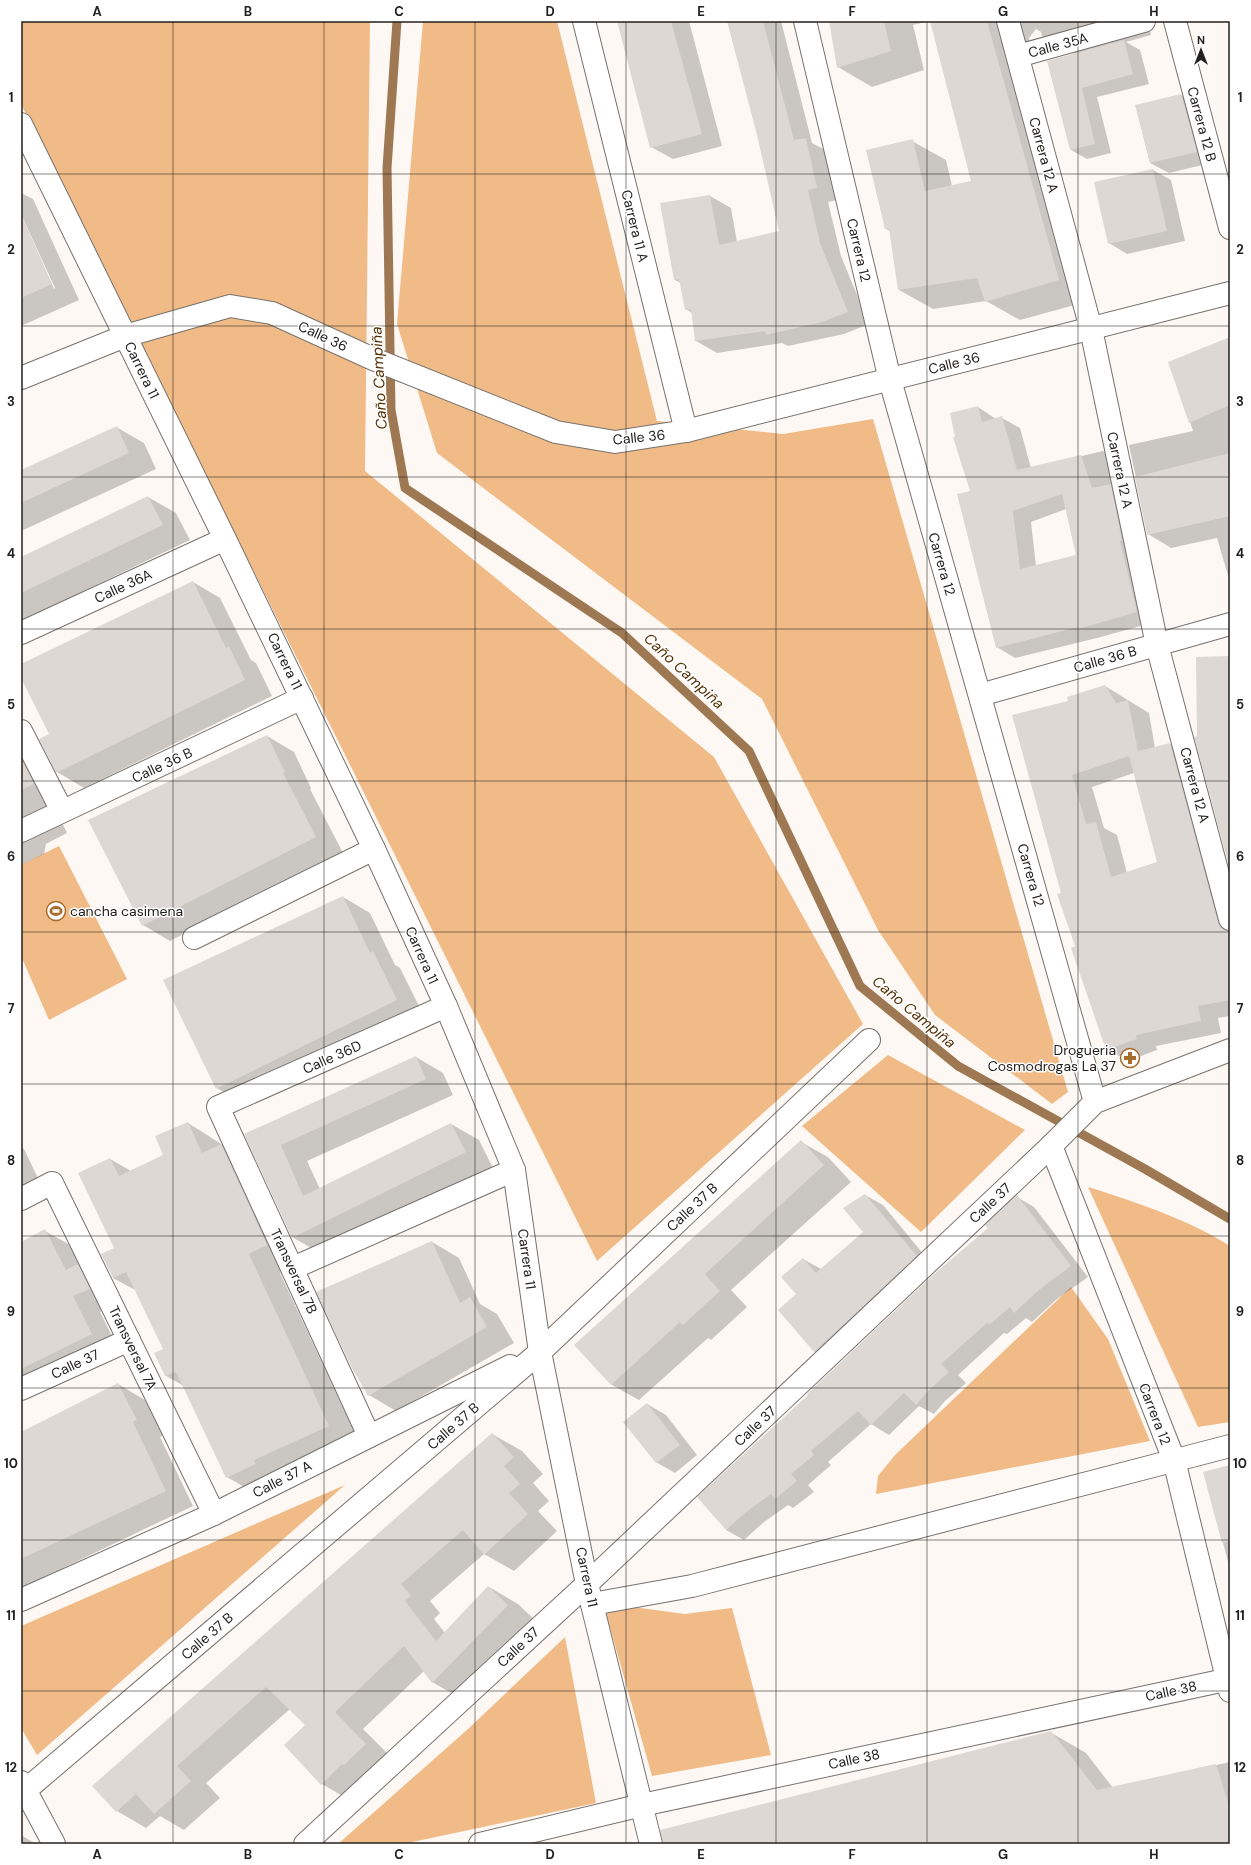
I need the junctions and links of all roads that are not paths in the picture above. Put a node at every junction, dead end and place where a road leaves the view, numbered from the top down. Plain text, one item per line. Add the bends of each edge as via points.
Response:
1 (584, 21) edge
2 (805, 21) edge
3 (1008, 21) edge
4 (1144, 21) edge
5 (1175, 21) edge
6 (1018, 56) junction
7 (22, 128) edge
8 (1230, 228) edge
9 (1230, 293) edge
10 (1091, 329) junction
11 (125, 336) junction
12 (21, 378) edge
13 (890, 380) junction
14 (686, 431) junction
15 (225, 539) junction
16 (1230, 624) edge
17 (21, 633) edge
18 (1157, 645) junction
19 (980, 695) junction
20 (302, 698) junction
21 (21, 731) edge
22 (62, 812) junction
23 (21, 831) edge
24 (374, 849) junction
25 (1230, 919) edge
26 (194, 938) dead end
27 (446, 1006) junction
28 (869, 1040) dead end
29 (1230, 1050) edge
30 (1091, 1106) junction
31 (218, 1107) joint
32 (1055, 1142) junction
33 (514, 1170) junction
34 (21, 1199) edge
35 (293, 1268) junction
36 (129, 1340) junction
37 (540, 1352) junction
38 (21, 1389) edge
39 (369, 1436) junction
40 (1230, 1446) edge
41 (1174, 1460) junction
42 (214, 1514) junction
43 (590, 1594) junction
44 (21, 1600) edge
45 (1229, 1683) edge
46 (23, 1789) edge
47 (642, 1805) junction
48 (54, 1844) edge
49 (305, 1844) edge
50 (480, 1844) edge
51 (651, 1844) edge

1 - 14 street, Carrera 11 A
2 - 13 street, Carrera 12
3 - 6 street, Carrera 12 A
4 - 6 street, Calle 35A
5 - 8 street, Carrera 12 B
6 - 10 street, Carrera 12 A
7 - 11 street, Carrera 11
9 - 10 street, Calle 36
10 - 13 street, Calle 36
10 - 18 street, Carrera 12 A
11 - 12 street, Calle 36
11 - 14 street, Calle 36 via 230,306 272,312 371,358 556,432 615,442
11 - 15 street, Carrera 11
13 - 14 street, Calle 36
13 - 19 street, Carrera 12
15 - 17 street, Calle 36A
15 - 20 street, Carrera 11
16 - 18 street, Calle 36 B
18 - 19 street, Calle 36 B
18 - 25 street, Carrera 12 A
19 - 30 street, Carrera 12
20 - 22 street, Calle 36 B
20 - 24 street, Carrera 11
21 - 22 street
22 - 23 street, Calle 36 B
24 - 26 street
24 - 27 street, Carrera 11
27 - 31 street, Calle 36D
27 - 33 street, Carrera 11
28 - 37 street, Calle 37 B
29 - 30 street, Calle 37
30 - 32 street, Calle 37
31 - 35 street, Transversal 7B
32 - 41 street, Carrera 12
32 - 43 street, Calle 37
33 - 35 street
33 - 37 street, Carrera 11
34 - 36 street, Transversal 7A via 52,1183
35 - 39 street, Transversal 7B
36 - 38 street, Calle 37
36 - 42 street, Transversal 7A
37 - 39 street, Calle 37 A
37 - 43 street, Carrera 11
37 - 46 street, Calle 37 B
39 - 42 street, Calle 37 A
40 - 41 street
41 - 43 street via 692,1586
41 - 45 street, Carrera 12
42 - 44 street, Calle 37 A
43 - 47 street, Carrera 11
43 - 49 street, Calle 37
45 - 47 street, Calle 38
46 - 48 street
47 - 50 street, Calle 38
47 - 51 street, Carrera 11

